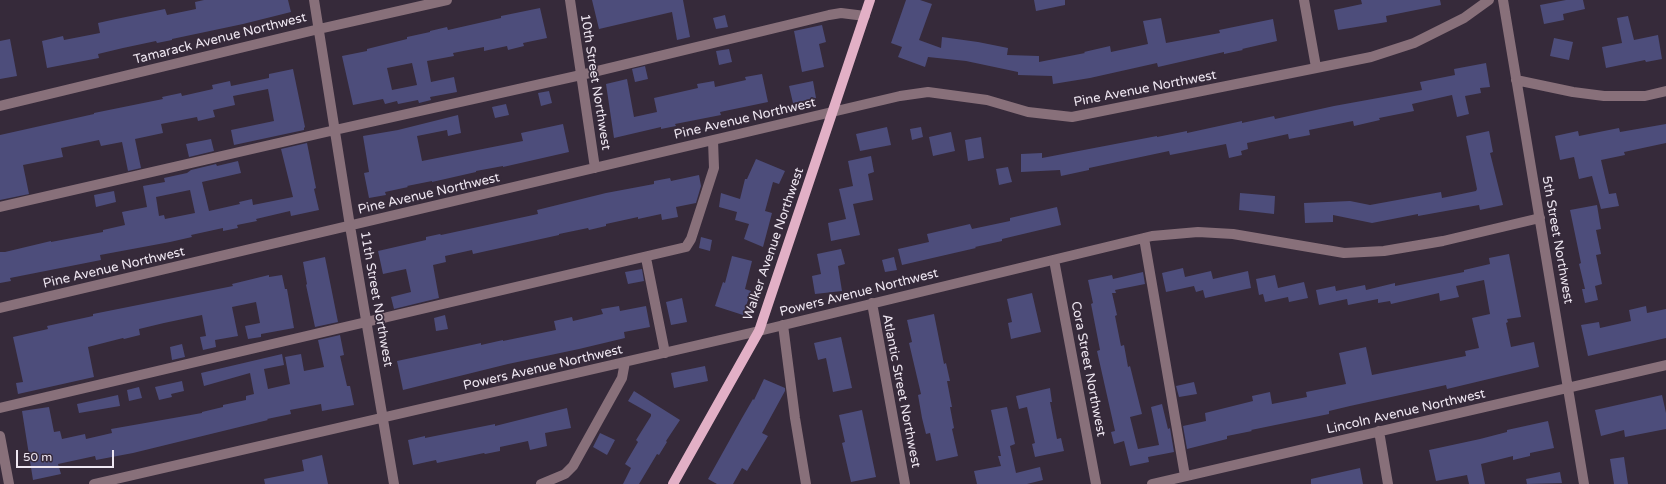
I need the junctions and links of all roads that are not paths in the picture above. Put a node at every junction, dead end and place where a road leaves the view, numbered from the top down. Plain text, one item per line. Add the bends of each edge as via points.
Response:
1 (314, 0) edge
2 (447, 0) edge
3 (570, 0) edge
4 (870, 0) edge
5 (1304, 0) edge
6 (1489, 0) edge
7 (1503, 0) edge
8 (865, 16) junction
9 (319, 29) junction
10 (1316, 67) junction
11 (581, 75) junction
12 (1516, 80) junction
13 (1666, 91) edge
14 (0, 106) edge
15 (832, 112) junction
16 (334, 130) junction
17 (713, 140) junction
18 (595, 168) junction
19 (0, 207) edge
20 (1540, 218) junction
21 (350, 226) junction
22 (1144, 238) junction
23 (646, 258) junction
24 (1054, 260) junction
25 (872, 303) junction
26 (0, 308) edge
27 (367, 323) junction
28 (783, 325) junction
29 (758, 331) junction
30 (665, 353) junction
31 (625, 362) junction
32 (1666, 365) edge
33 (1568, 388) junction
34 (0, 408) edge
35 (384, 418) junction
36 (1379, 432) junction
37 (0, 436) edge
38 (1185, 476) junction
39 (9, 484) edge
40 (94, 484) edge
41 (394, 484) edge
42 (541, 484) edge
43 (673, 484) edge
44 (806, 484) edge
45 (906, 484) edge
46 (1096, 484) edge
47 (1152, 484) edge
48 (1388, 484) edge
49 (1584, 484) edge

1 - 9 street, 11th Street Northwest
2 - 9 street, Tamarack Avenue Northwest
3 - 11 street, 10th Street Northwest
4 - 8 main road, Walker Avenue Northwest
5 - 10 street
6 - 10 street, Pine Avenue Northwest via 1464,18 1414,43 1370,57
7 - 12 street, 5th Street Northwest
8 - 11 street via 829,14
8 - 15 main road, Walker Avenue Northwest
9 - 14 street, Tamarack Avenue Northwest
9 - 16 street, 11th Street Northwest
10 - 15 street, Pine Avenue Northwest via 1072,117 1028,112 986,100 928,92
11 - 16 street
11 - 18 street, 10th Street Northwest
12 - 13 street via 1604,96 1644,96
12 - 20 street, 5th Street Northwest
15 - 17 street, Pine Avenue Northwest
15 - 29 main road, Walker Avenue Northwest
16 - 19 street
16 - 21 street, 11th Street Northwest
17 - 18 street, Pine Avenue Northwest
17 - 23 street via 714,168 691,239 686,247
18 - 21 street, Pine Avenue Northwest
20 - 22 street, Powers Avenue Northwest via 1384,252 1344,253 1233,234 1198,232
20 - 33 street, 5th Street Northwest
21 - 26 street, Pine Avenue Northwest
21 - 27 street, 11th Street Northwest
22 - 24 street, Powers Avenue Northwest
22 - 38 street
23 - 27 street
23 - 30 street
24 - 25 street, Powers Avenue Northwest
24 - 46 street, Cora Street Northwest
25 - 28 street, Powers Avenue Northwest
25 - 45 street, Atlantic Street Northwest
27 - 34 street
27 - 35 street, 11th Street Northwest
28 - 29 street, Powers Avenue Northwest
28 - 44 street via 794,418
29 - 30 street, Powers Avenue Northwest
29 - 43 main road, Walker Avenue Northwest
30 - 31 street, Powers Avenue Northwest
31 - 35 street, Powers Avenue Northwest
31 - 42 street via 622,378 572,466 565,474
32 - 33 street, Lincoln Avenue Northwest
33 - 36 street, Lincoln Avenue Northwest
33 - 49 street, 5th Street Northwest
35 - 40 street, Powers Avenue Northwest
35 - 41 street, 11th Street Northwest
36 - 38 street, Lincoln Avenue Northwest
36 - 48 street
37 - 39 street
38 - 47 street, Lincoln Avenue Northwest

